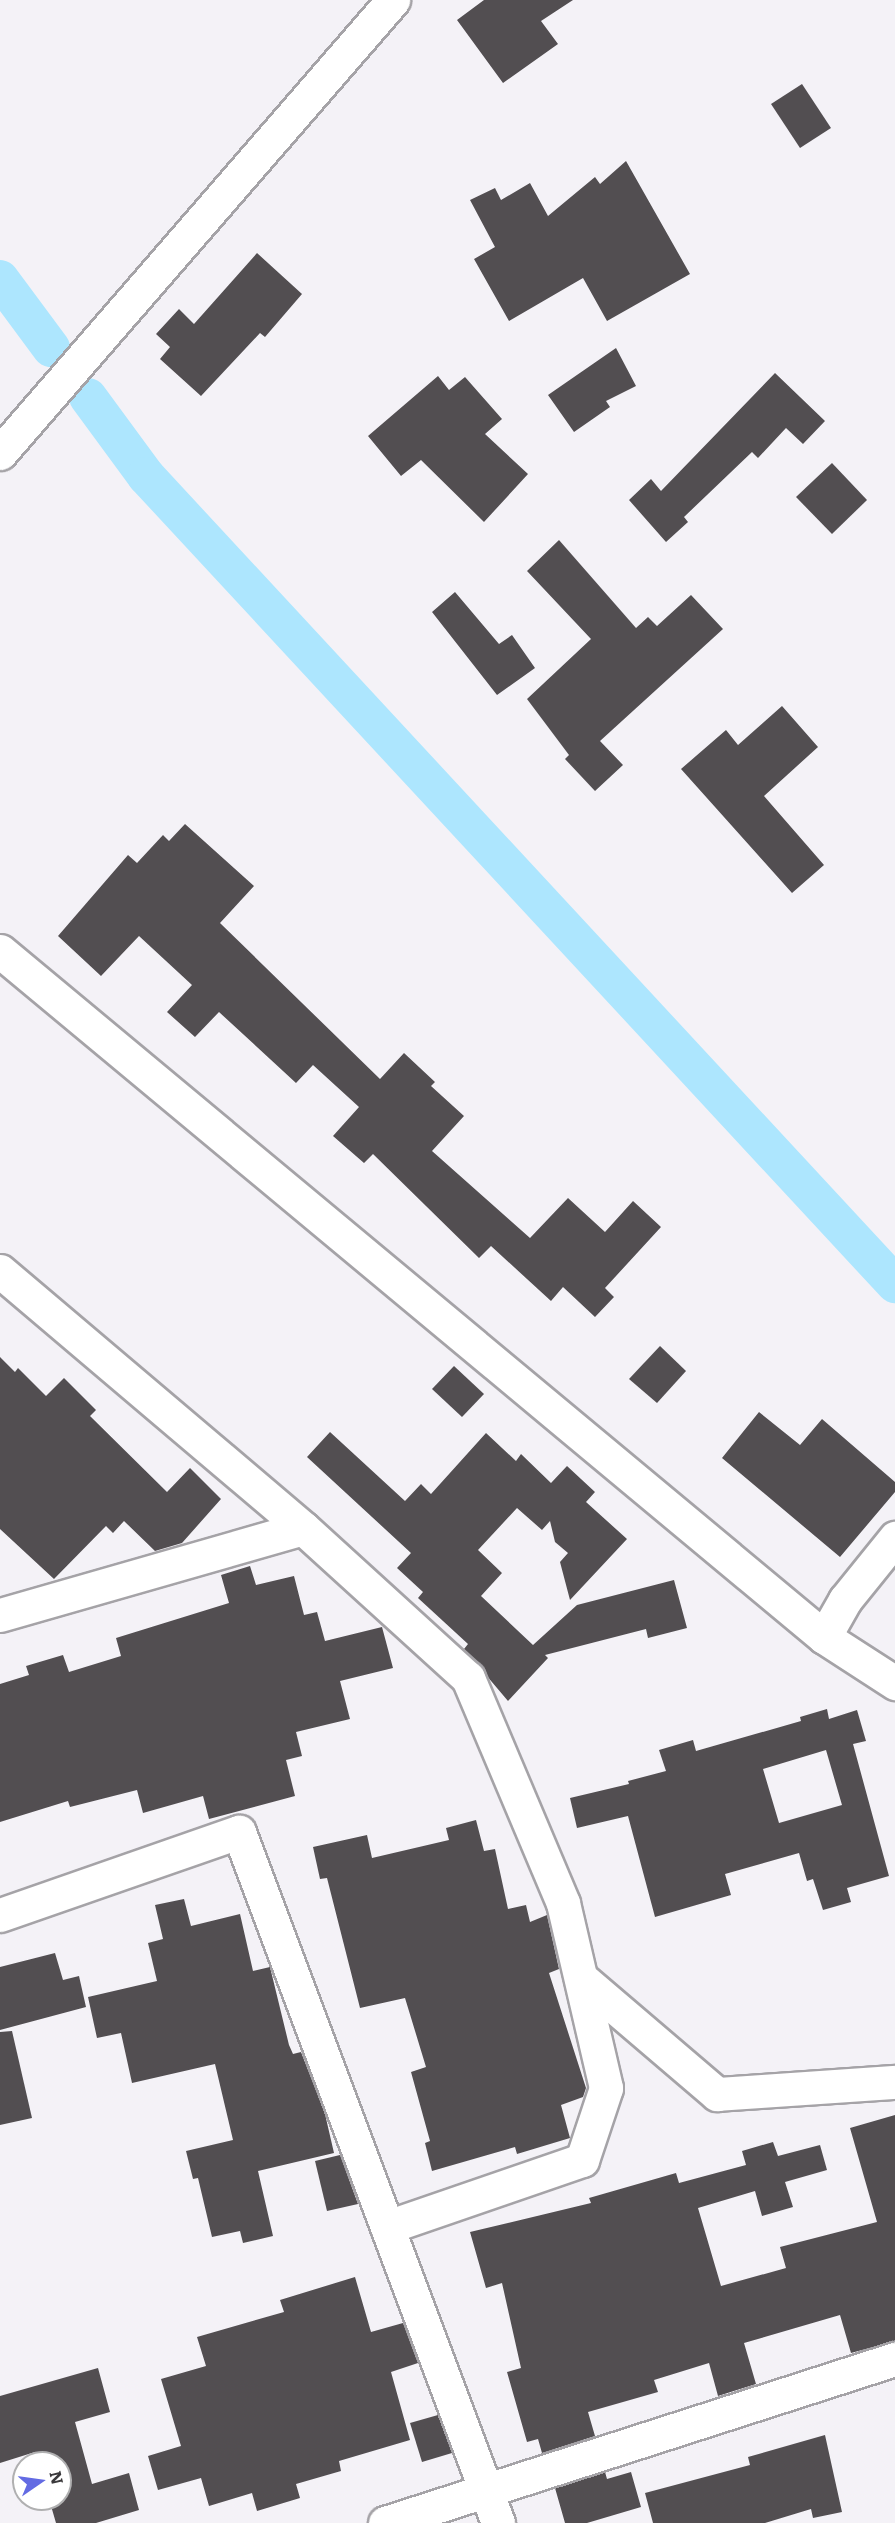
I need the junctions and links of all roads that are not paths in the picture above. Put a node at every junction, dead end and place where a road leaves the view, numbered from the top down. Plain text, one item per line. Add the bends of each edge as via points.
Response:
1 (393, 0) edge
2 (0, 453) edge
3 (0, 951) edge
4 (0, 1270) edge
5 (303, 1528) junction
6 (895, 1538) edge
7 (0, 1615) edge
8 (824, 1636) junction
9 (895, 1683) edge
10 (0, 1915) edge
11 (581, 1978) junction
12 (895, 2082) edge
13 (387, 2228) junction
14 (895, 2359) edge
15 (488, 2489) junction
16 (384, 2523) edge
17 (498, 2523) edge

1 - 2 street
3 - 8 street
4 - 5 street
5 - 7 street
5 - 11 street via 468,1678 563,1903
6 - 8 street via 846,1600
8 - 9 street
10 - 13 street via 239,1832
11 - 12 street via 717,2094
11 - 13 street via 606,2088 582,2160
13 - 15 street
14 - 15 street
15 - 16 street
15 - 17 street

